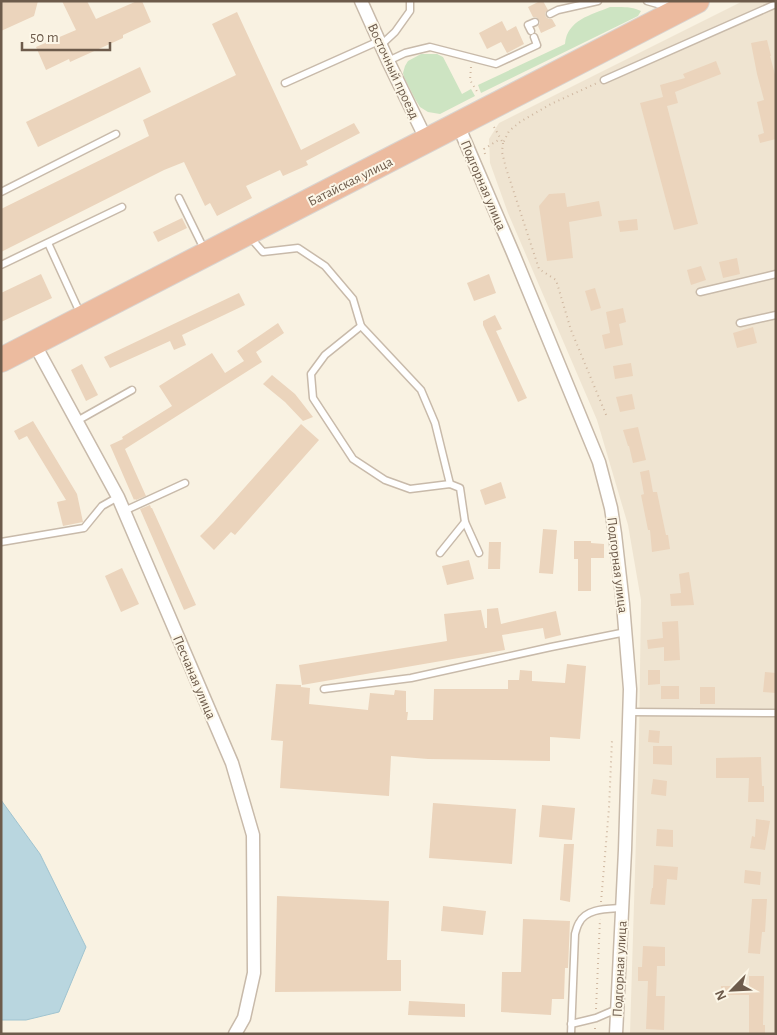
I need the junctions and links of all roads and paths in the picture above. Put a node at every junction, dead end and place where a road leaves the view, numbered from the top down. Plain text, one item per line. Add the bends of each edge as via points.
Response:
1 (361, 1) edge
2 (410, 1) edge
3 (598, 1) edge
4 (647, 1) edge
5 (678, 1) edge
6 (698, 1) edge
7 (776, 4) edge
8 (550, 14) dead end
9 (536, 22) dead end
10 (380, 43) junction
11 (388, 61) junction
12 (604, 80) dead end
13 (285, 83) dead end
14 (458, 125) junction
15 (116, 134) dead end
16 (427, 141) junction
17 (503, 143) dead end
18 (1, 192) edge
19 (179, 198) dead end
20 (122, 208) dead end
21 (246, 234) junction
22 (48, 243) junction
23 (207, 254) junction
24 (1, 265) edge
25 (776, 274) edge
26 (700, 292) dead end
27 (776, 315) edge
28 (83, 318) junction
29 (740, 324) dead end
30 (361, 326) junction
31 (34, 343) junction
32 (1, 360) edge
33 (132, 390) dead end
34 (607, 417) dead end
35 (76, 421) junction
36 (185, 483) dead end
37 (450, 484) junction
38 (118, 497) junction
39 (124, 511) junction
40 (465, 522) junction
41 (1, 542) edge
42 (479, 553) dead end
43 (440, 554) dead end
44 (626, 632) junction
45 (324, 689) dead end
46 (630, 712) junction
47 (776, 713) edge
48 (612, 740) dead end
49 (622, 908) junction
50 (601, 909) junction
51 (617, 1009) junction
52 (596, 1018) junction
53 (571, 1024) junction
54 (234, 1034) edge
55 (571, 1034) edge
56 (595, 1034) edge
57 (616, 1034) edge

1 - 10 street, Восточный проезд
2 - 10 lane via 410,11 395,32
3 - 8 lane
4 - 5 lane via 661,5
6 - 14 highway, Батайская улица
7 - 12 lane
9 - 11 lane via 528,25 537,45 496,64 430,47
10 - 11 street, Восточный проезд
10 - 13 lane
11 - 16 street, Восточный проезд
14 - 16 highway, Батайская улица
14 - 44 street, Подгорная улица via 599,462 614,525
15 - 18 lane
16 - 21 highway, Батайская улица
17 - 34 path via 506,168 539,269 556,280 571,330
19 - 23 lane
20 - 22 lane
21 - 23 highway, Батайская улица
21 - 30 lane via 263,252 298,248 325,266 353,299
22 - 24 lane
22 - 28 lane
23 - 28 highway, Батайская улица
25 - 26 lane
27 - 29 lane
28 - 31 highway, Батайская улица
30 - 37 lane via 421,390 436,423
30 - 37 lane via 325,355 311,374 312,398 354,459 385,480 410,489
31 - 32 highway, Батайская улица
31 - 35 street, Песчаная улица
33 - 35 lane
35 - 38 street, Песчаная улица
36 - 39 lane
37 - 40 lane via 460,488
38 - 39 street, Песчаная улица
38 - 41 lane via 102,506 84,528
39 - 54 street, Песчаная улица via 232,763 253,835 254,972 244,1018
40 - 42 lane
40 - 43 lane
44 - 45 lane via 411,678
44 - 46 street, Подгорная улица
46 - 47 lane
46 - 49 street, Подгорная улица
48 - 50 path
49 - 50 lane
49 - 51 street, Подгорная улица
50 - 52 path
50 - 53 lane via 579,921 575,934
51 - 52 lane
51 - 57 street, Подгорная улица
52 - 53 lane
52 - 56 path
53 - 55 lane

